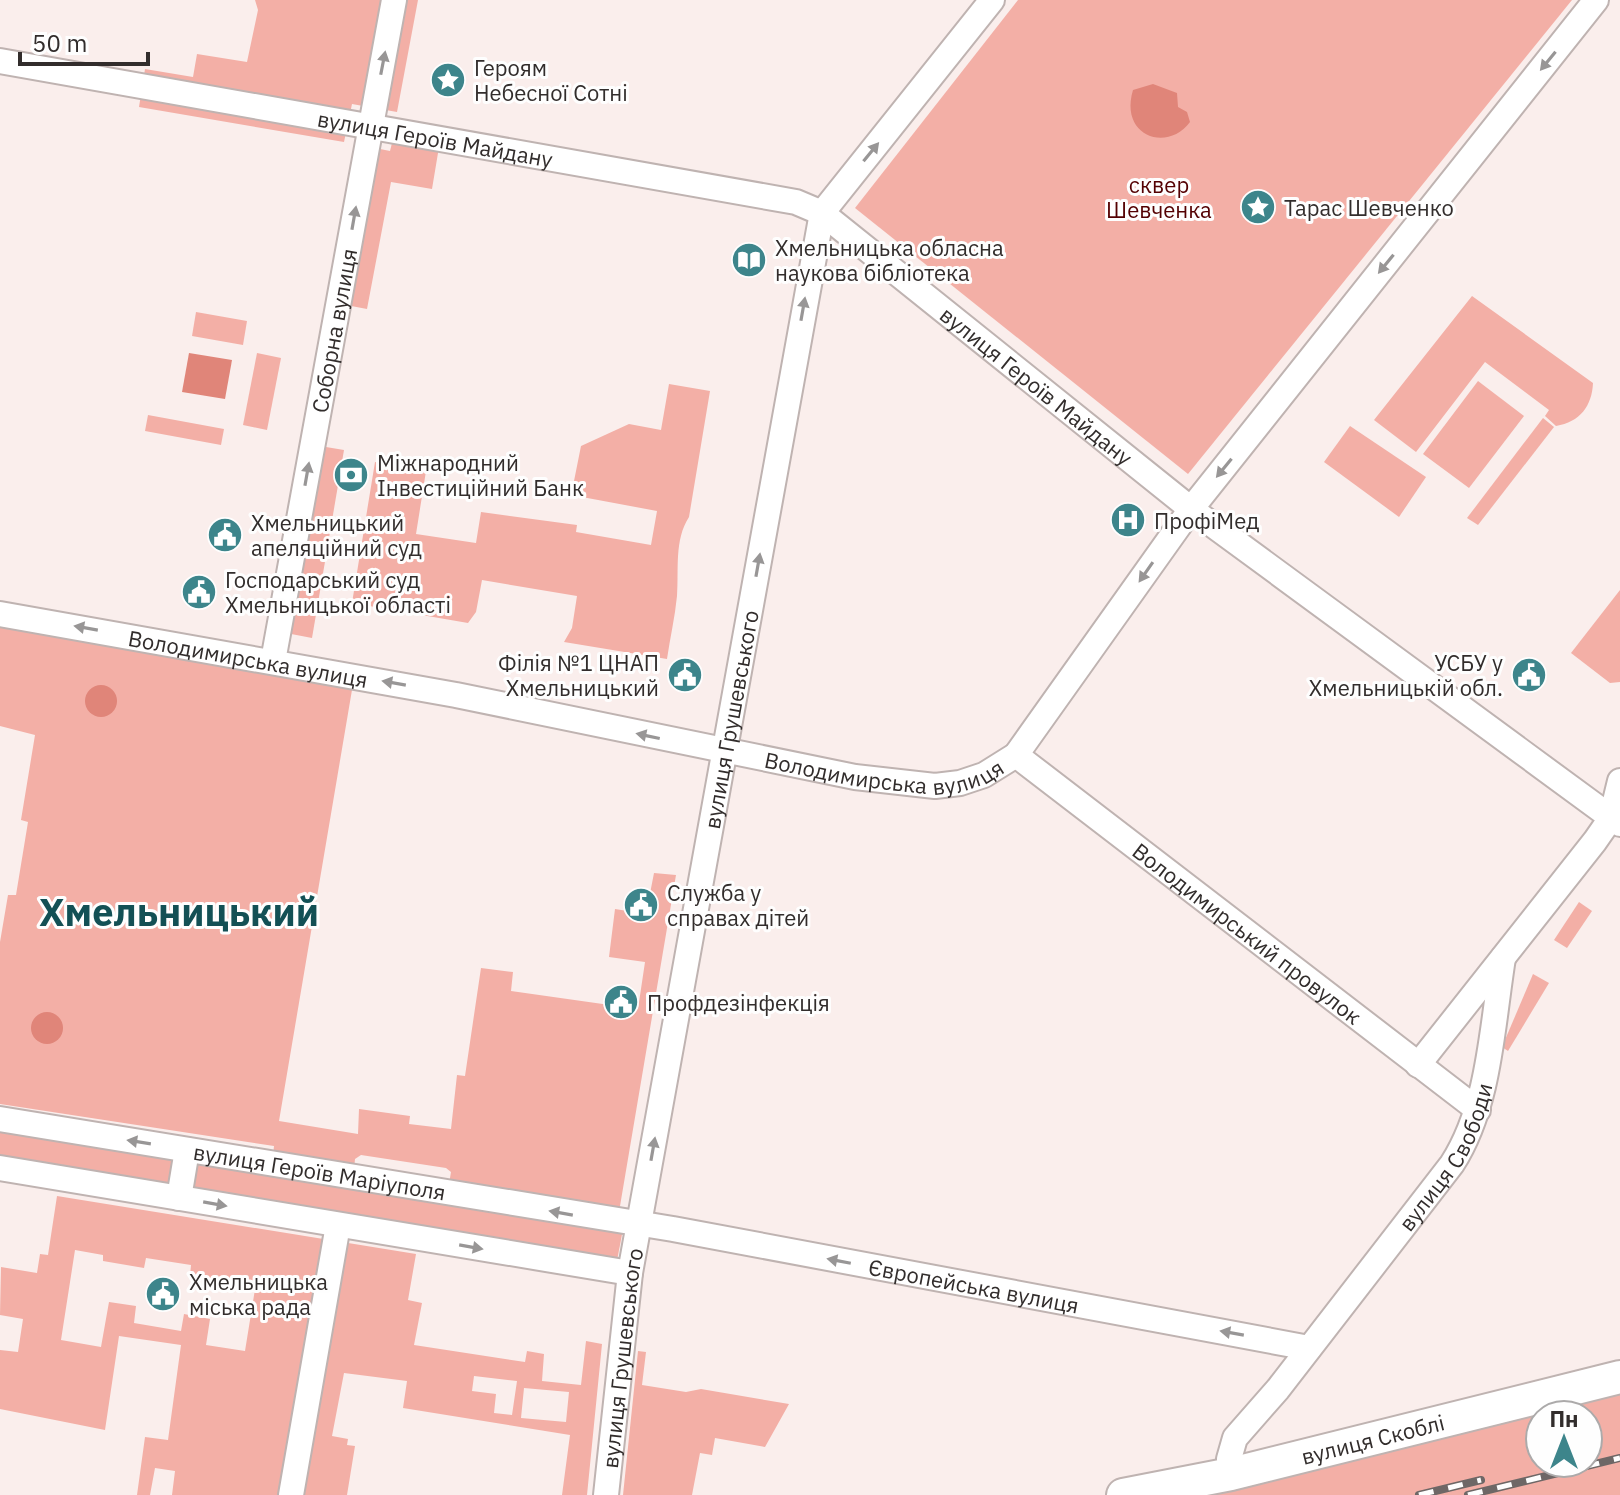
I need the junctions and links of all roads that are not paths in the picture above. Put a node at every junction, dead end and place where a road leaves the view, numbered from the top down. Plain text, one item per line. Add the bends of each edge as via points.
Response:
1 (394, 0) edge
2 (992, 0) edge
3 (1596, 0) edge
4 (0, 61) edge
5 (371, 125) junction
6 (822, 213) junction
7 (1191, 509) junction
8 (0, 614) edge
9 (273, 661) junction
10 (725, 752) junction
11 (1016, 755) junction
12 (1620, 781) edge
13 (1617, 819) edge
14 (1503, 958) junction
15 (1418, 1065) junction
16 (1478, 1110) junction
17 (0, 1119) edge
18 (187, 1150) junction
19 (0, 1168) edge
20 (179, 1198) junction
21 (338, 1225) junction
22 (638, 1225) junction
23 (630, 1273) junction
24 (1309, 1348) junction
25 (1620, 1377) edge
26 (1231, 1474) junction
27 (291, 1495) edge
28 (606, 1495) edge
29 (1123, 1495) edge

5 -> 1 street, Соборна вулиця
6 -> 2 street, вулиця Грушевського
3 -> 7 street, Володимирська вулиця
4 - 5 street, вулиця Героїв Майдану
5 - 6 street, вулиця Героїв Майдану via 796,202
9 -> 5 street, Соборна вулиця
6 - 7 street, вулиця Героїв Майдану
10 -> 6 street, вулиця Грушевського
7 -> 11 street, Володимирська вулиця
7 - 13 street, вулиця Героїв Майдану
9 -> 8 street, Володимирська вулиця
10 -> 9 street, Володимирська вулиця
10 - 11 street, Володимирська вулиця via 935,786 984,775
22 -> 10 street, вулиця Грушевського
11 - 15 street, Володимирський провулок
12 - 13 street, вулиця Свободи
13 - 14 street, вулиця Свободи
14 - 15 street
14 - 16 street, вулиця Свободи
15 - 16 street, Володимирський провулок
16 - 24 street, вулиця Свободи via 1452,1164
18 -> 17 street, вулиця Героїв Маріуполя
18 - 20 street
22 -> 18 street, вулиця Героїв Маріуполя
19 - 20 street
20 -> 21 street
21 -> 23 street
21 - 27 street
22 - 23 street, вулиця Грушевського
24 -> 22 street, Європейська вулиця
23 - 28 street, вулиця Грушевського
24 - 26 street, вулиця Свободи via 1235,1438
25 - 26 main road, вулиця Скоблі
26 - 29 main road, вулиця Скоблі

